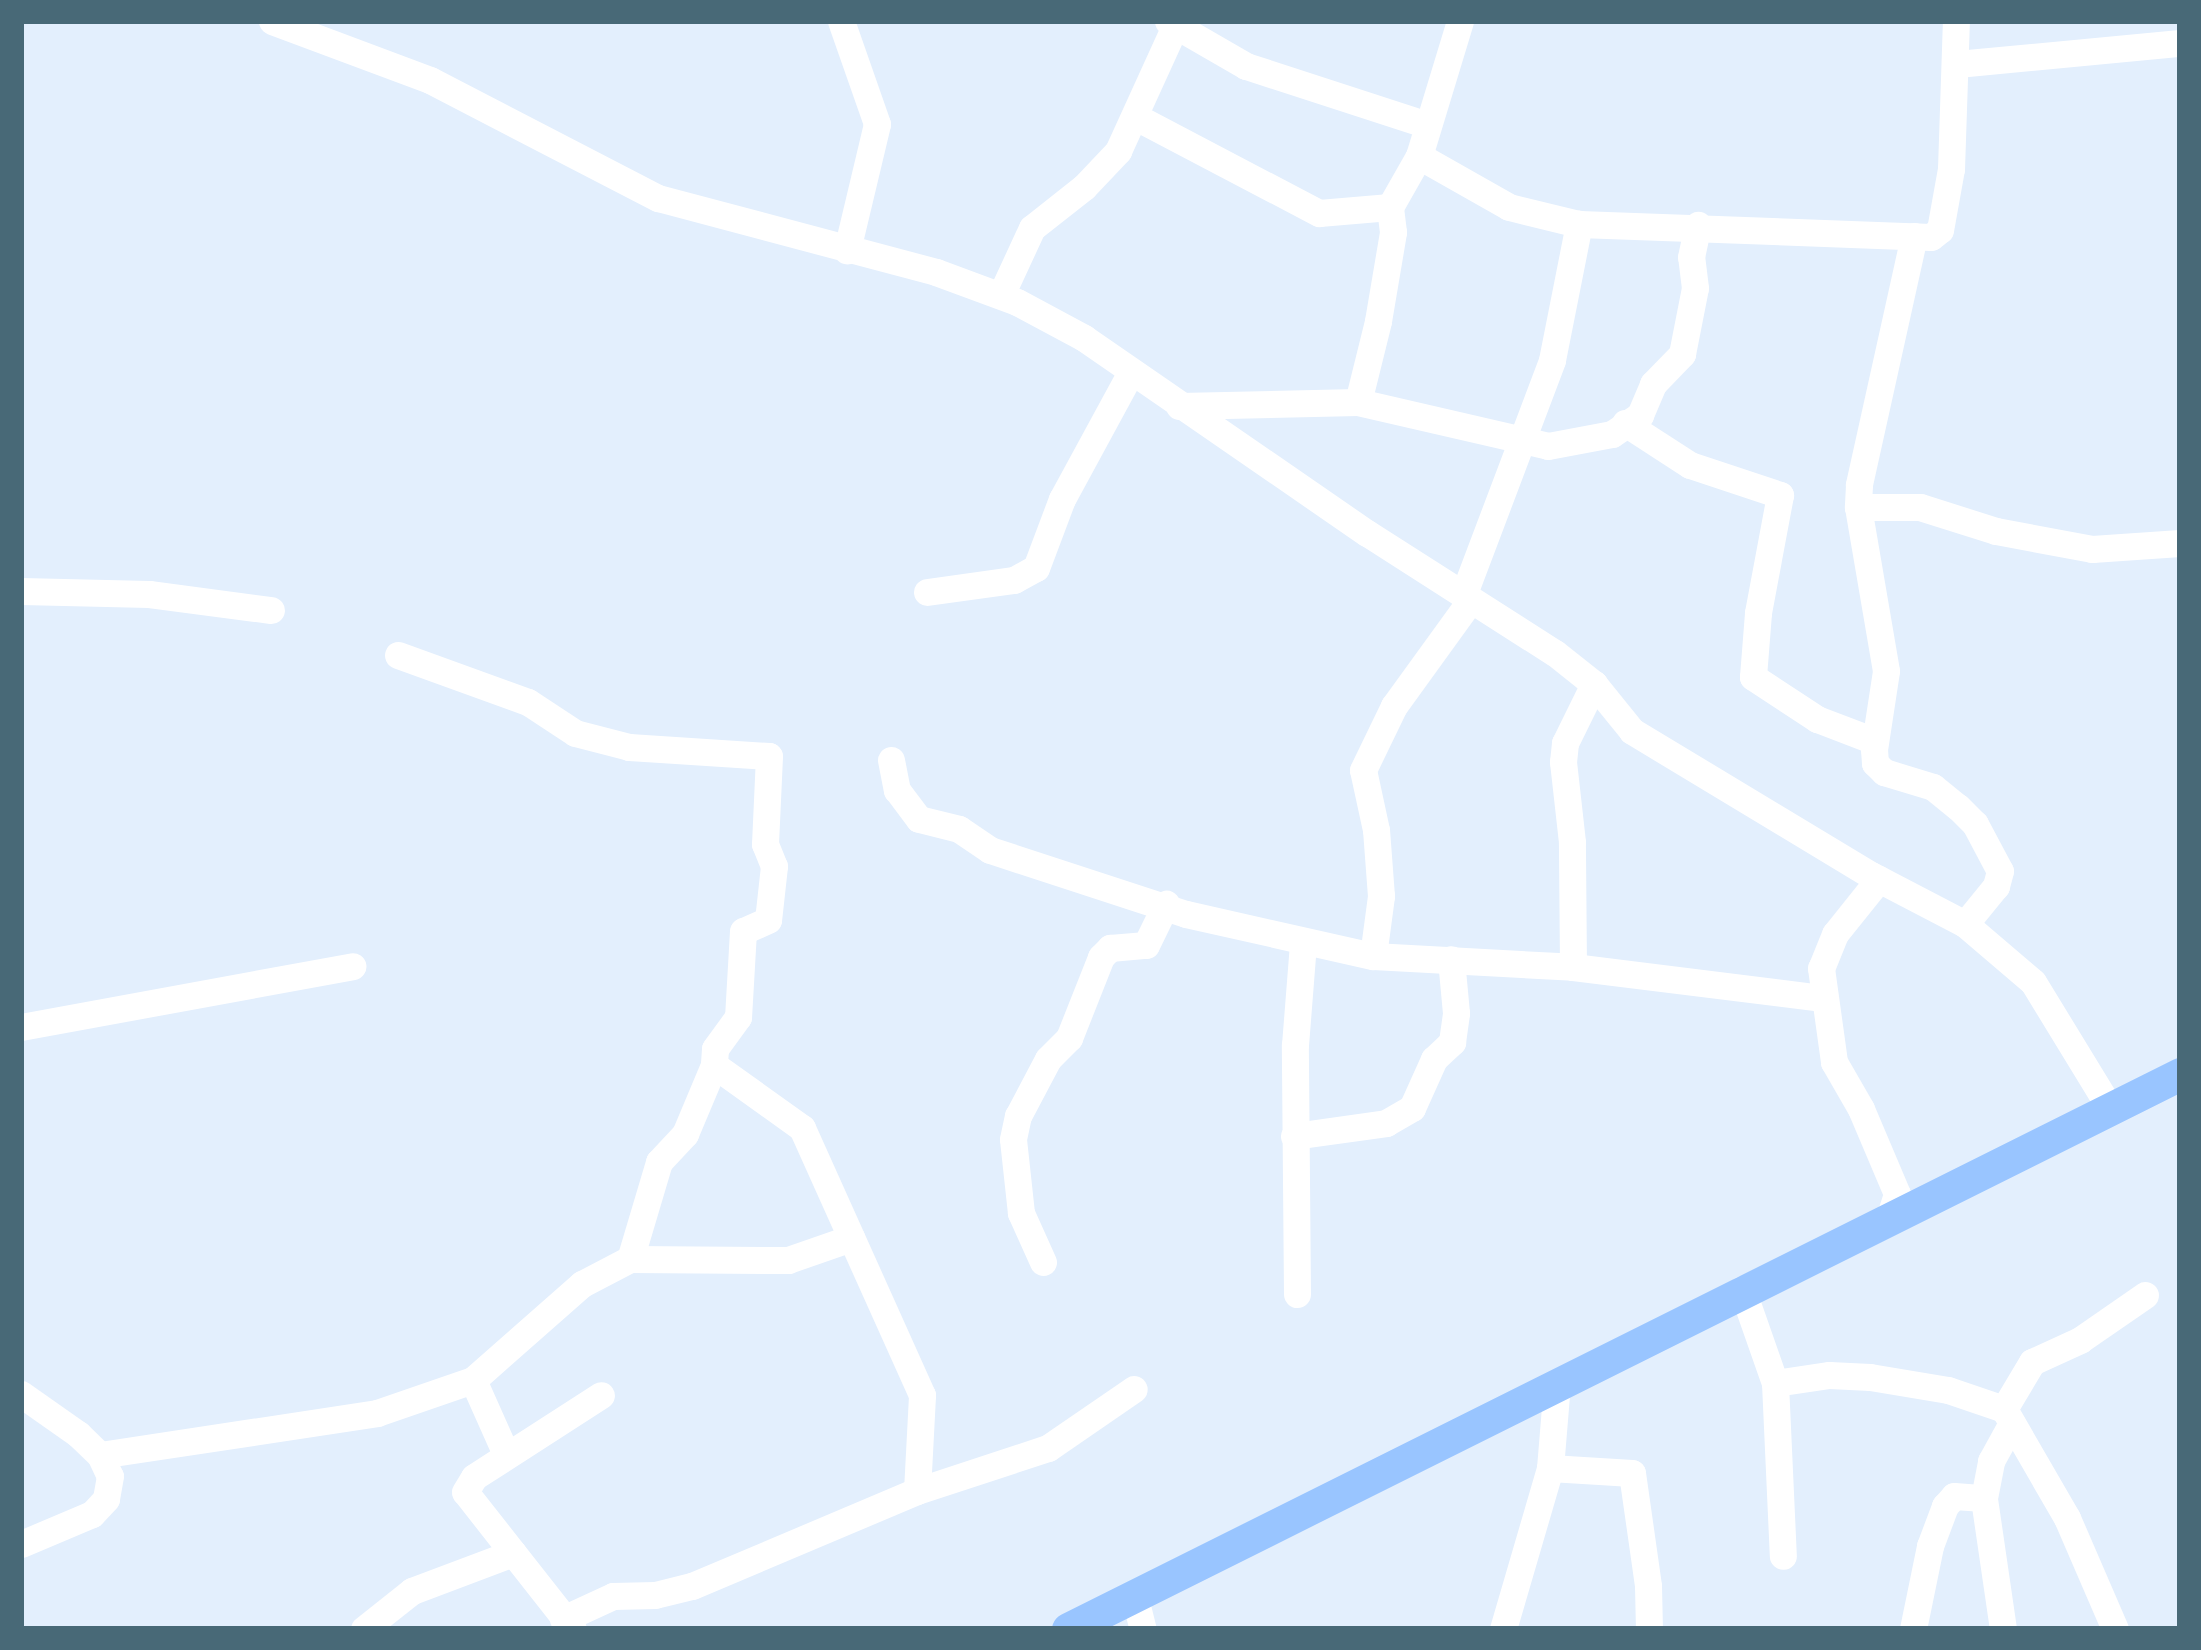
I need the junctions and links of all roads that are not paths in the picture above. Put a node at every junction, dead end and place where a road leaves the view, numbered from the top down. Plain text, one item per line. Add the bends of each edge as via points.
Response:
1 (272, 21) edge
2 (841, 21) edge
3 (1460, 21) edge
4 (1956, 21) edge
5 (1171, 23) edge
6 (2180, 43) edge
7 (1957, 64) junction
8 (1136, 117) junction
9 (1429, 125) junction
10 (1419, 156) junction
11 (1390, 207) junction
12 (1579, 224) junction
13 (1697, 226) junction
14 (1914, 236) junction
15 (847, 250) junction
16 (1001, 296) junction
17 (1131, 372) junction
18 (1358, 402) junction
19 (1179, 406) junction
20 (1625, 423) junction
21 (1522, 439) junction
22 (1858, 507) junction
23 (2180, 543) edge
24 (21, 591) edge
25 (927, 592) dead end
26 (1466, 598) junction
27 (272, 610) dead end
28 (398, 655) dead end
29 (1594, 684) junction
30 (1875, 741) junction
31 (891, 760) dead end
32 (1879, 879) junction
33 (1166, 904) junction
34 (1965, 924) junction
35 (1304, 944) junction
36 (1373, 956) junction
37 (1450, 959) junction
38 (352, 966) dead end
39 (1573, 967) junction
40 (1823, 998) junction
41 (21, 1027) edge
42 (714, 1065) junction
43 (2180, 1074) edge
44 (2110, 1108) junction
45 (1294, 1136) junction
46 (1891, 1216) junction
47 (851, 1238) junction
48 (630, 1258) junction
49 (1042, 1262) dead end
50 (1742, 1289) junction
51 (1297, 1294) dead end
52 (2145, 1295) dead end
53 (473, 1380) junction
54 (1556, 1382) junction
55 (1775, 1383) junction
56 (1134, 1390) dead end
57 (21, 1394) edge
58 (601, 1395) dead end
59 (2008, 1416) junction
60 (506, 1454) junction
61 (100, 1456) junction
62 (1550, 1468) junction
63 (917, 1491) junction
64 (1984, 1498) junction
65 (21, 1544) edge
66 (513, 1553) junction
67 (1783, 1556) dead end
68 (1134, 1594) junction
69 (568, 1624) edge
70 (364, 1629) edge
71 (1068, 1629) edge
72 (1143, 1629) edge
73 (1503, 1629) edge
74 (1648, 1629) edge
75 (1913, 1629) edge
76 (2003, 1629) edge
77 (2115, 1629) edge

1 - 15 street via 430,80 658,198
2 - 15 street via 877,124
3 - 9 street
4 - 7 street
5 - 8 street
5 - 9 street via 1246,66
6 - 7 street
7 - 14 street via 1940,230
8 - 11 street via 1319,212
8 - 16 street via 1084,188 1032,228
9 - 10 street
10 - 11 street
10 - 12 street via 1509,207
11 - 18 street via 1393,232
12 - 13 street
12 - 21 street via 1552,360
13 - 14 street
13 - 20 street via 1682,354 1653,383 1640,415
14 - 22 street
15 - 16 street
16 - 17 street
17 - 19 street
17 - 25 street via 1062,500 1036,568 1014,580
18 - 19 street
18 - 21 street
19 - 26 street
20 - 21 street via 1575,445
20 - 30 street via 1690,466 1780,495 1753,676 1817,719
21 - 26 street
22 - 23 street via 1920,507 2092,549
22 - 30 street via 1886,671
24 - 27 street via 149,594
26 - 29 street
26 - 36 street via 1394,706 1363,770 1381,896
28 - 42 street via 527,702 575,734 629,747 769,756 765,844 775,866 768,920 742,931 739,1017 715,1048
29 - 32 street via 1632,730
29 - 39 street via 1563,762
30 - 34 street via 1875,763 1958,807 2000,871
31 - 33 street via 897,790 919,819 958,829 990,850
32 - 34 street
32 - 40 street via 1835,934 1821,968
33 - 35 street
33 - 49 street via 1146,945 1111,947 1101,957 1070,1038 1048,1059 1018,1116 1012,1138 1022,1213
34 - 44 street via 2033,982
35 - 36 street
35 - 45 street
36 - 37 street
37 - 39 street
37 - 45 street via 1452,1042 1434,1059 1412,1108 1386,1123
38 - 41 street
39 - 40 street
40 - 46 street via 1834,1062 1897,1194
42 - 47 street via 794,1118
42 - 48 street via 685,1134 659,1162
43 - 44 main road
44 - 46 main road
45 - 51 street
46 - 50 main road
47 - 48 street via 788,1260
47 - 63 street via 922,1395
48 - 53 street via 582,1284
50 - 54 main road
50 - 55 street
52 - 59 street via 2032,1362
53 - 60 street
53 - 61 street via 377,1413
54 - 62 street
54 - 68 main road
55 - 59 street via 1884,1378 1948,1390
55 - 67 street
56 - 63 street via 1048,1448
57 - 61 street
58 - 60 street
59 - 64 street
59 - 77 street via 2068,1518
60 - 66 street via 465,1492
61 - 65 street via 110,1476 106,1499 64,1530
62 - 73 street
62 - 74 street via 1632,1473
63 - 69 street via 692,1586 614,1595
64 - 75 street via 1954,1496 1945,1506
64 - 76 street
66 - 69 street
66 - 70 street via 412,1591
68 - 71 main road
68 - 72 street

